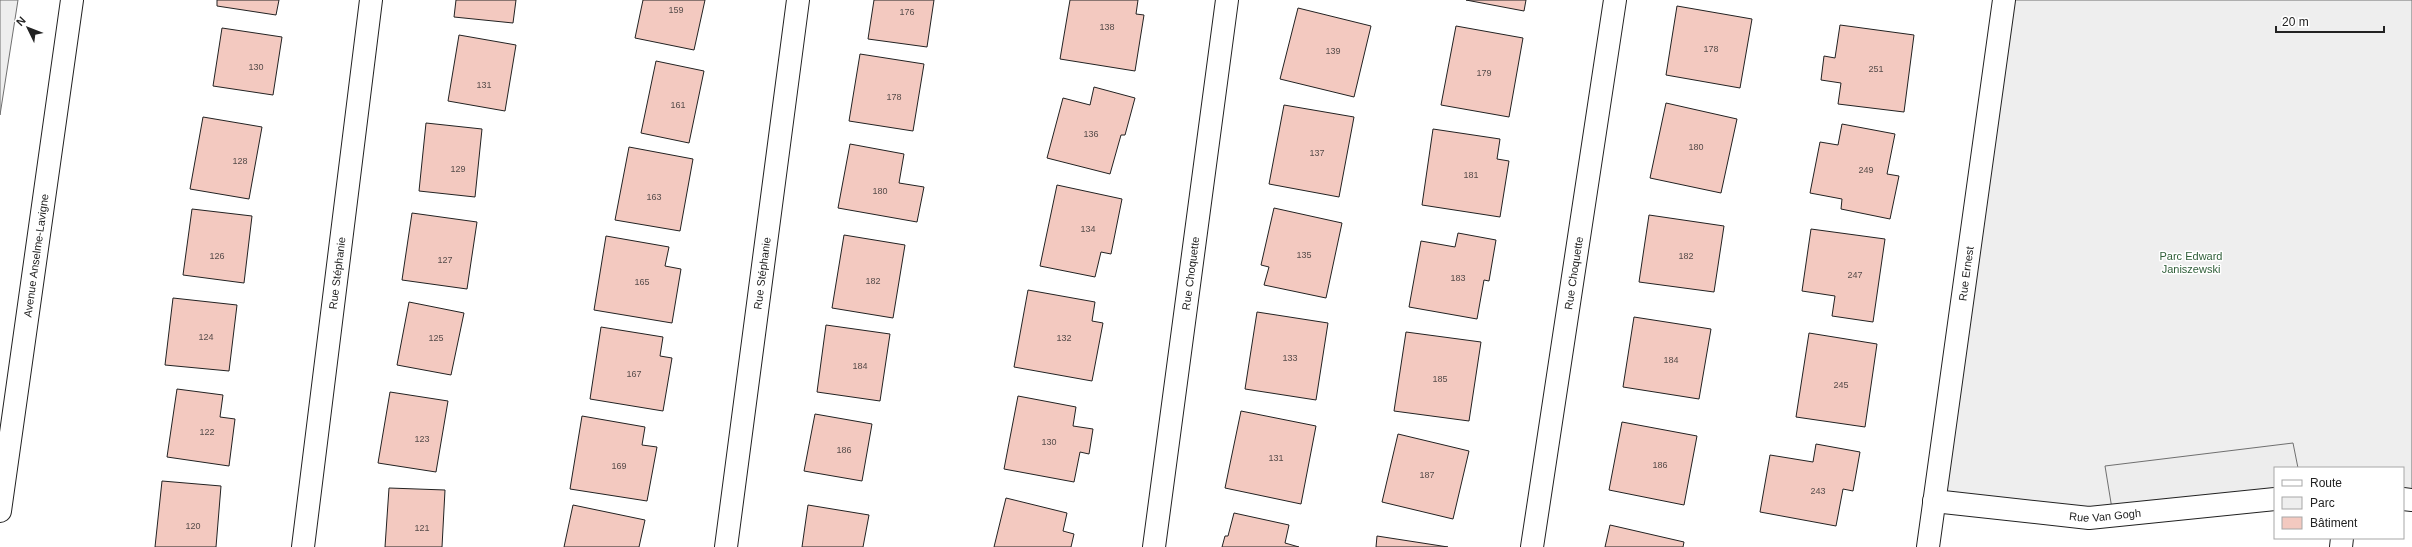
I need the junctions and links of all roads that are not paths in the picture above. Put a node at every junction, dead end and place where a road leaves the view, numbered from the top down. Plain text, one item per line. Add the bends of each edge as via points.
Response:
1 (72, 0) edge
2 (371, 0) edge
3 (798, 0) edge
4 (1227, 0) edge
5 (1615, 0) edge
6 (2004, 0) edge
7 (2274, 499) edge
8 (1934, 501) junction
9 (0, 511) edge
10 (303, 547) edge
11 (726, 547) edge
12 (1154, 547) edge
13 (1532, 547) edge
14 (1928, 547) edge

1 - 9 street, Avenue Anselme-Lavigne
2 - 10 street, Rue Stéphanie
3 - 11 street, Rue Stéphanie
4 - 12 street, Rue Choquette
5 - 13 street, Rue Choquette
6 - 8 street, Rue Ernest
7 - 8 street, Rue Van Gogh via 2089,518
8 - 14 street, Rue Ernest

